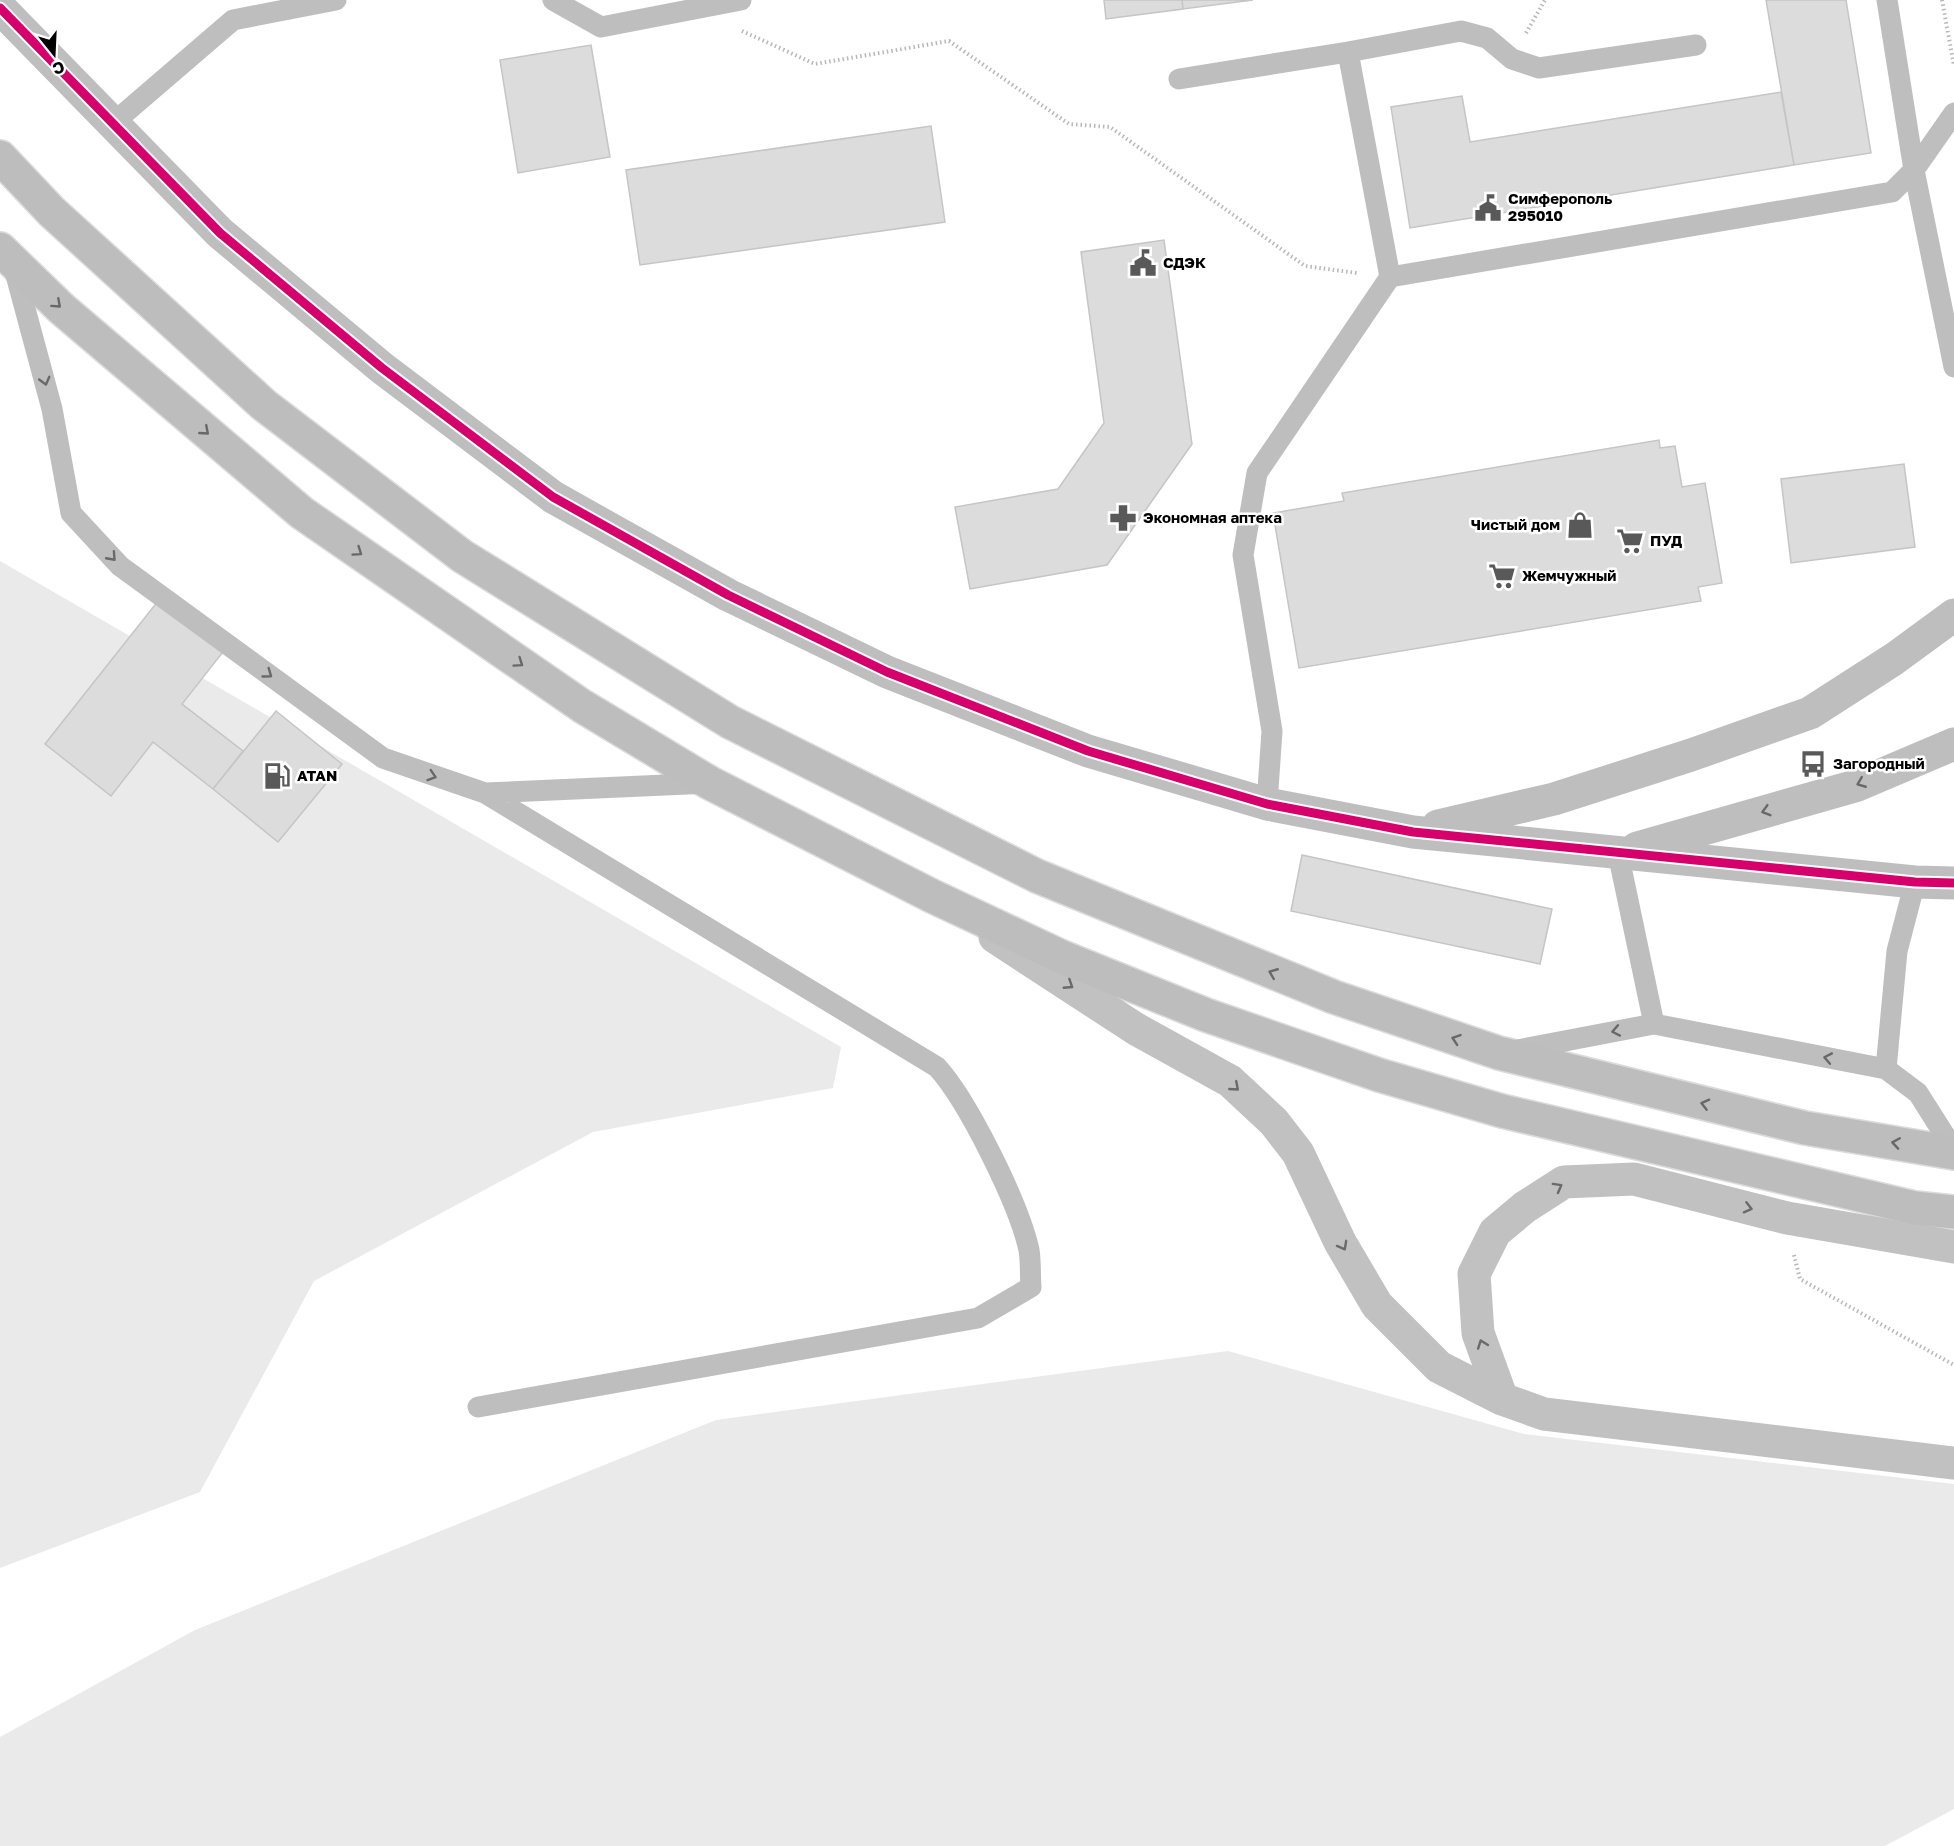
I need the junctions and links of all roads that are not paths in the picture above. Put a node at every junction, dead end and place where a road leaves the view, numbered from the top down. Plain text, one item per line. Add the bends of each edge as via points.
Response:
1 (336, 0) edge
2 (553, 0) edge
3 (741, 0) edge
4 (1887, 0) edge
5 (0, 8) edge
6 (1696, 45) dead end
7 (1348, 52) junction
8 (1179, 80) dead end
9 (1954, 113) edge
10 (112, 124) junction
11 (0, 157) edge
12 (1914, 170) junction
13 (7, 256) edge
14 (1390, 277) junction
15 (1954, 367) edge
16 (1954, 615) edge
17 (1954, 744) edge
18 (710, 783) junction
19 (485, 793) junction
20 (1267, 804) junction
21 (1413, 832) junction
22 (1618, 853) junction
23 (1916, 882) junction
24 (1954, 883) edge
25 (932, 896) junction
26 (1654, 1024) junction
27 (1499, 1053) junction
28 (1886, 1069) junction
29 (1954, 1151) edge
30 (1954, 1212) edge
31 (1954, 1247) edge
32 (1502, 1399) junction
33 (478, 1407) dead end
34 (1954, 1463) edge

1 - 10 lane via 234,20
2 - 3 lane via 600,27
4 - 12 lane
5 - 10 street
6 - 7 lane via 1539,68 1512,59 1486,38 1461,31
7 - 8 lane
7 - 14 lane
9 - 12 lane
10 - 20 street via 220,233 382,368 554,497 728,595 887,672 1088,751
27 -> 11 main road via 1334,998 1037,876 730,722 462,555 264,405 52,212
12 - 14 lane via 1892,192
12 - 15 lane
13 -> 18 main road via 62,309 302,513 582,706
13 -> 19 lane via 52,409 71,513 120,566 383,758
14 - 20 lane via 1257,473 1244,555 1272,730
16 - 21 street via 1810,713 1554,800
17 -> 22 street via 1856,786
18 - 19 lane
18 - 25 main road
19 - 33 lane via 937,1067 952,1084 1010,1197 1029,1250 1031,1287 978,1318
20 - 21 street
21 - 22 street
22 - 23 street
22 - 26 lane
23 - 24 street
23 - 28 lane via 1897,951
25 - 30 main road via 1062,957 1206,1015 1379,1076 1662,1151 1915,1208
25 -> 32 main road via 1136,1029 1230,1081 1274,1122 1298,1153 1340,1242 1377,1305 1439,1366
26 -> 27 lane
28 -> 26 lane
29 -> 27 main road via 1805,1128
28 - 29 lane via 1918,1093
32 -> 31 main road via 1478,1333 1474,1274 1495,1232 1564,1182 1634,1179 1787,1218
32 - 34 main road via 1544,1414

